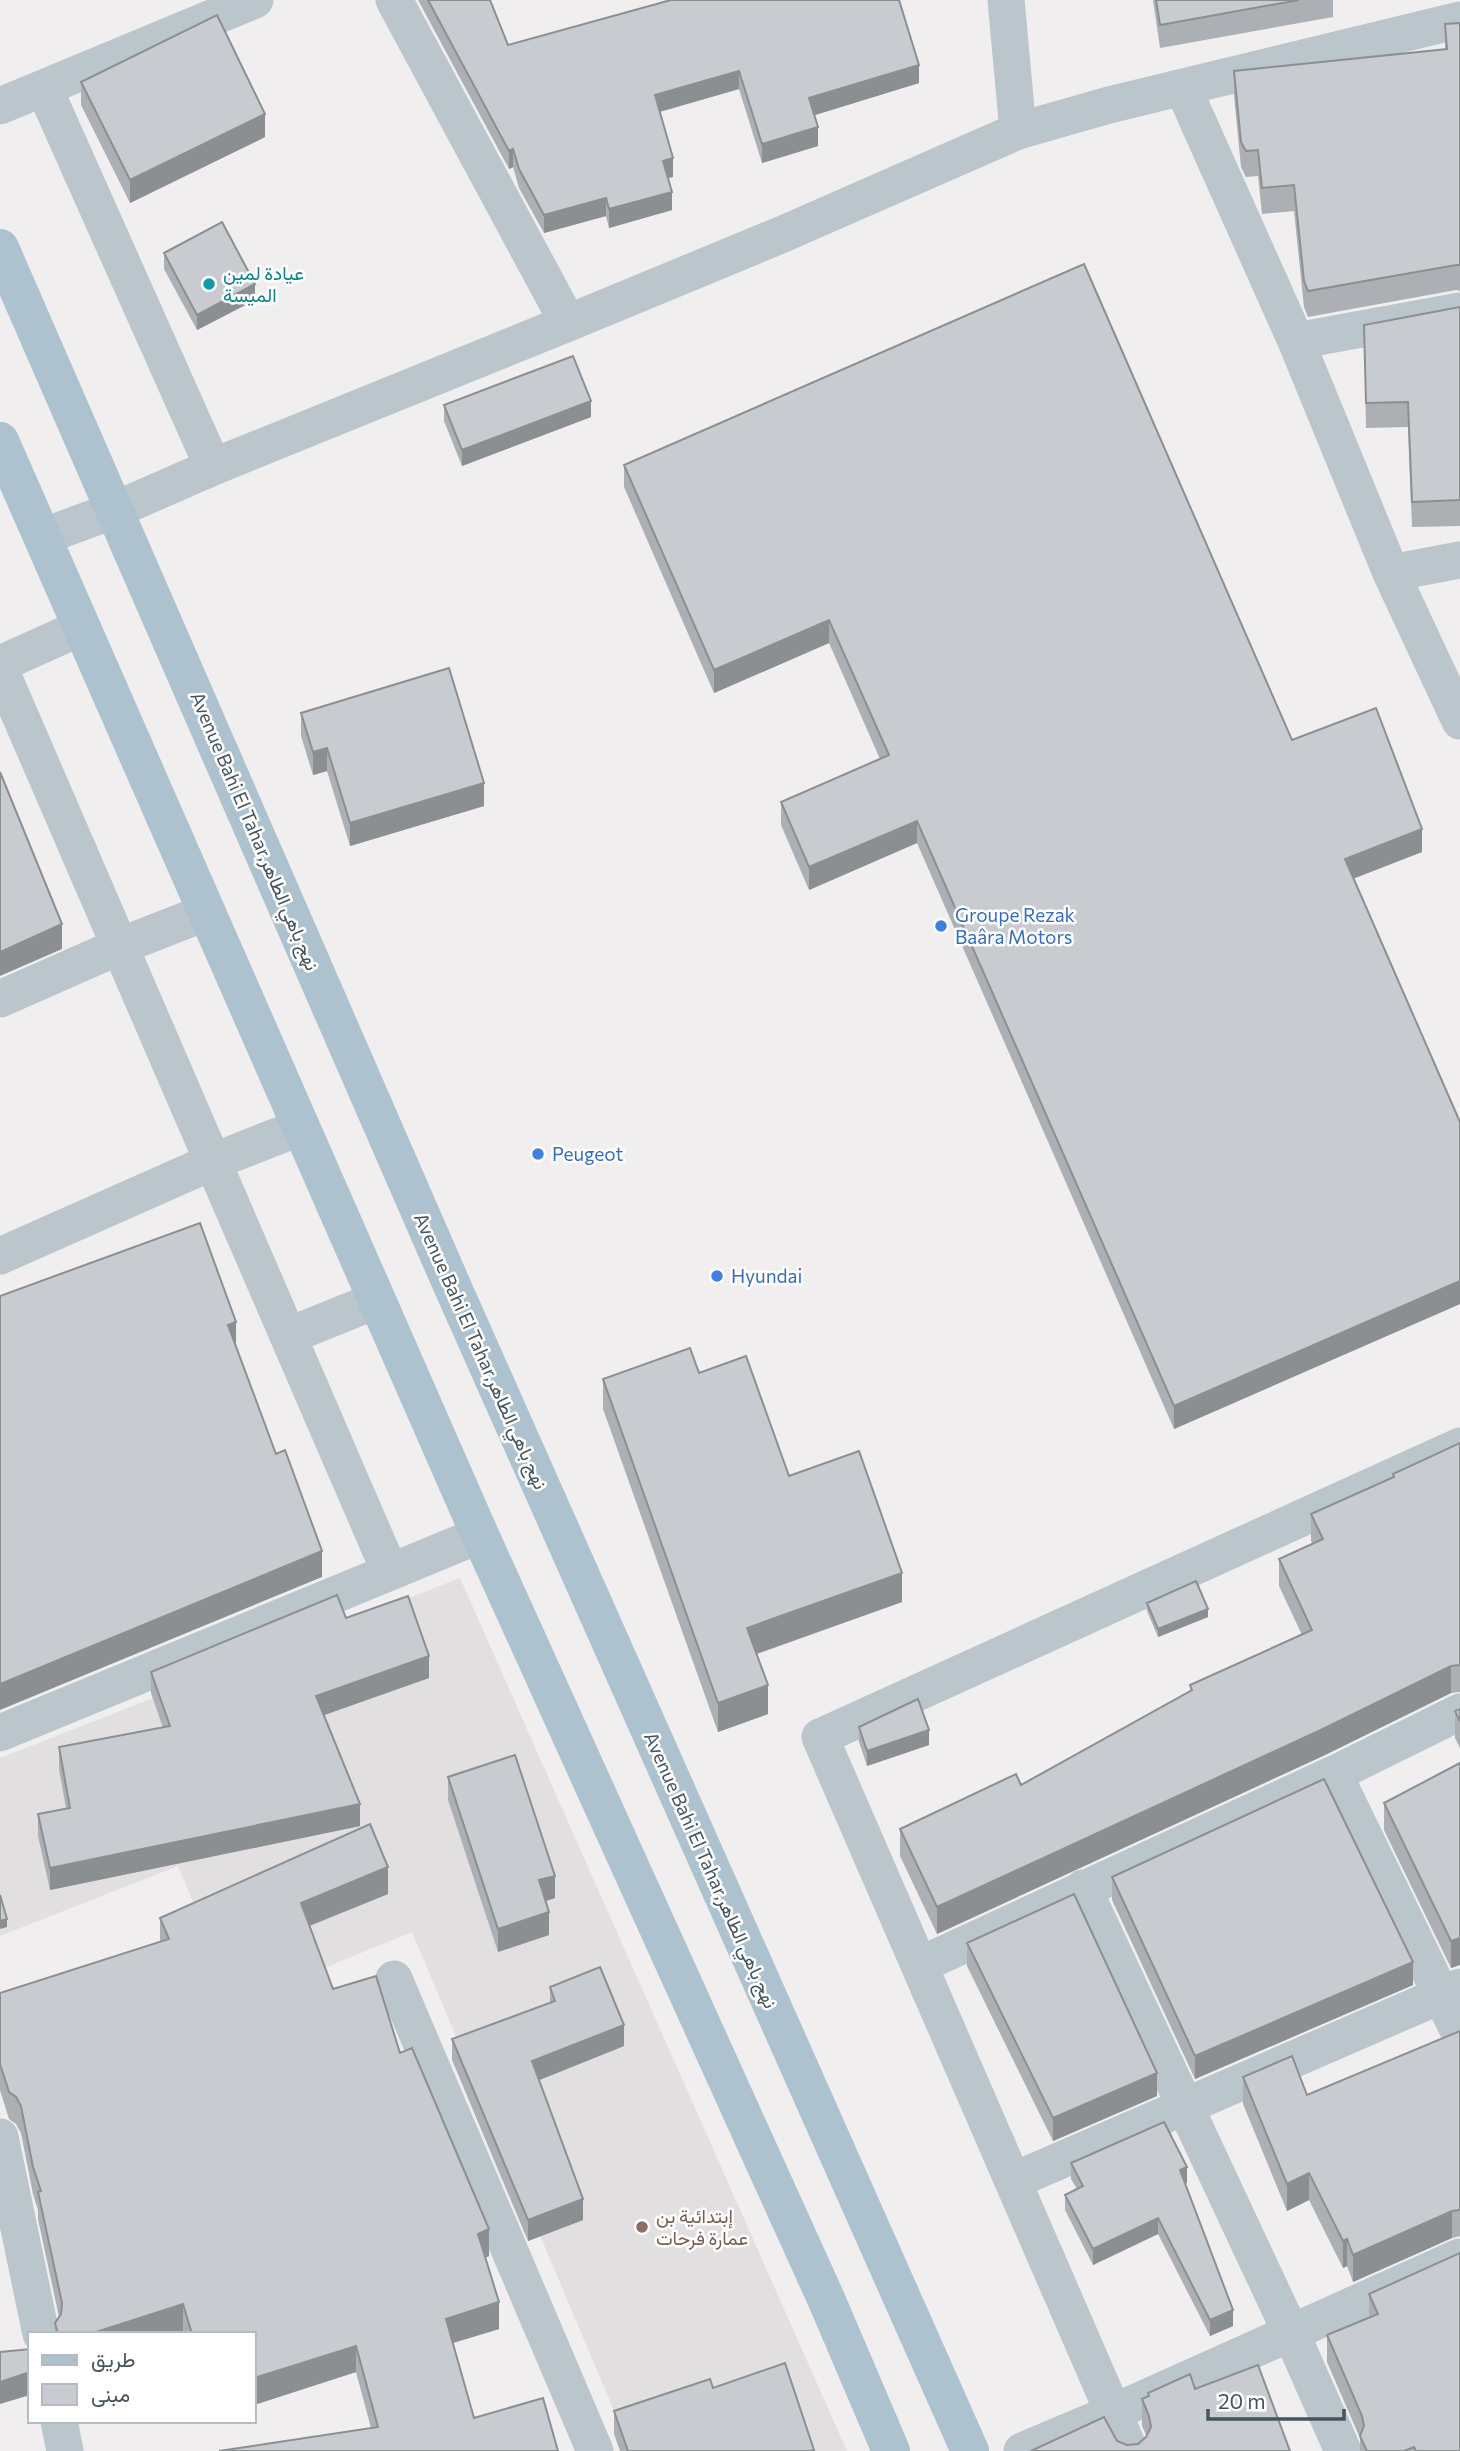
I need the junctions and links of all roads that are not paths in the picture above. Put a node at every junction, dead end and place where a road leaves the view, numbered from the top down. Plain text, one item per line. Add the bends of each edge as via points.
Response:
1 (255, 0) edge
2 (394, 0) edge
3 (1006, 0) edge
4 (1460, 20) edge
5 (44, 88) junction
6 (1183, 88) junction
7 (0, 106) edge
8 (1018, 131) junction
9 (0, 248) edge
10 (1460, 311) edge
11 (568, 323) junction
12 (1296, 341) junction
13 (0, 441) edge
14 (213, 467) junction
15 (115, 510) junction
16 (42, 537) junction
17 (1460, 560) edge
18 (1391, 573) junction
19 (82, 626) junction
20 (0, 666) edge
21 (1460, 720) edge
22 (206, 912) junction
23 (120, 946) junction
24 (0, 999) edge
25 (300, 1126) junction
26 (212, 1162) junction
27 (0, 1256) edge
28 (377, 1300) junction
29 (288, 1336) junction
30 (1460, 1446) edge
31 (480, 1535) junction
32 (390, 1572) junction
33 (1460, 1712) edge
34 (0, 1733) edge
35 (1334, 1774) junction
36 (1083, 1888) junction
37 (920, 1965) junction
38 (394, 1979) dead end
39 (1451, 1992) edge
40 (1460, 2034) edge
41 (1186, 2108) junction
42 (0, 2137) edge
43 (1013, 2181) junction
44 (1460, 2257) edge
45 (41, 2332) edge
46 (1291, 2333) junction
47 (1112, 2413) junction
48 (59, 2423) edge
49 (65, 2451) edge
50 (595, 2451) edge
51 (891, 2451) edge
52 (970, 2451) edge
53 (1022, 2451) edge
54 (1130, 2451) edge
55 (1343, 2451) edge

1 - 5 street
2 - 11 street
3 - 8 street
4 - 6 street
5 - 7 street
5 - 14 street
6 - 8 street
6 - 12 street
8 - 11 street
9 - 15 main road, Avenue Bahi El Tahar,نهج باهي الطاهر
10 - 12 street
11 - 14 street
12 - 18 street
13 - 16 main road
14 - 15 street
15 - 16 street
15 - 52 main road, Avenue Bahi El Tahar,نهج باهي الطاهر via 450,1282
16 - 19 main road
17 - 18 street
18 - 21 street
19 - 20 street
19 - 22 main road
20 - 23 street
22 - 23 street
22 - 25 main road
23 - 24 street
23 - 26 street
25 - 26 street
25 - 28 main road
26 - 27 street
26 - 29 street
28 - 29 street
28 - 31 main road
29 - 32 street
30 - 37 street via 820,1737
31 - 32 street
31 - 51 main road
32 - 34 street
33 - 35 street
35 - 36 street
35 - 39 street
36 - 37 street
36 - 41 street
37 - 43 street
38 - 50 street
39 - 40 street
39 - 41 street
41 - 43 street
41 - 46 street
42 - 45 street
43 - 47 street
44 - 46 street
46 - 47 street
46 - 55 street
47 - 53 street
47 - 54 street
48 - 49 street

